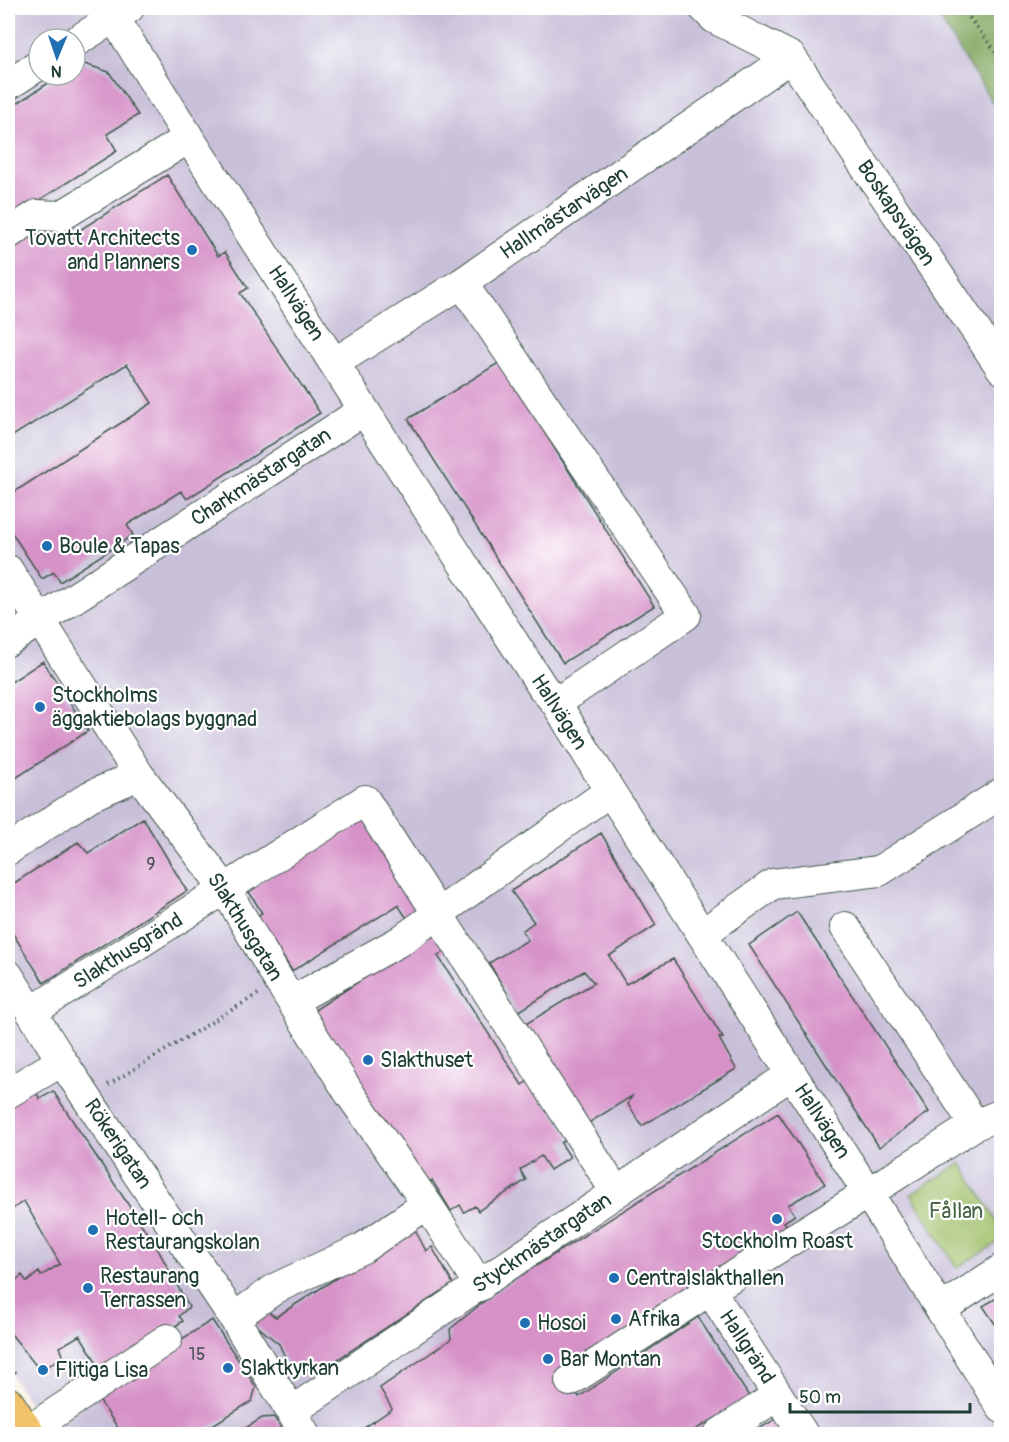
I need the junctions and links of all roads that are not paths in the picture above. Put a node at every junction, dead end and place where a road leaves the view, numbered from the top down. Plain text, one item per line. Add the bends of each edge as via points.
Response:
1 (704, 8) edge
2 (117, 11) edge
3 (87, 33) edge
4 (791, 57) junction
5 (27, 73) edge
6 (8, 85) edge
7 (189, 138) junction
8 (8, 234) edge
9 (462, 283) junction
10 (334, 363) junction
11 (1002, 369) edge
12 (364, 411) junction
13 (8, 570) edge
14 (40, 621) junction
15 (8, 641) edge
16 (556, 704) junction
17 (138, 775) junction
18 (610, 791) junction
19 (1002, 793) edge
20 (8, 850) edge
21 (225, 889) junction
22 (439, 914) junction
23 (845, 927) dead end
24 (702, 934) junction
25 (8, 975) edge
26 (286, 991) junction
27 (31, 1012) junction
28 (62, 1060) junction
29 (792, 1074) junction
30 (8, 1093) edge
31 (988, 1120) edge
32 (616, 1192) junction
33 (868, 1193) junction
34 (427, 1204) junction
35 (1002, 1269) edge
36 (480, 1286) junction
37 (710, 1290) junction
38 (941, 1309) junction
39 (234, 1318) junction
40 (167, 1339) dead end
41 (570, 1381) dead end
42 (778, 1395) junction
43 (8, 1404) edge
44 (1002, 1408) edge
45 (299, 1423) edge
46 (27, 1433) edge
47 (719, 1434) edge
48 (803, 1434) edge

1 - 4 street via 714,18
2 - 3 street, Hallvägen
2 - 7 street, Hallvägen
4 - 9 street, Hallmästarvägen
4 - 11 street, Boskapsvägen
5 - 6 street
7 - 8 street via 61,216 37,215
7 - 10 street, Hallvägen
9 - 10 street, Hallmästarvägen
9 - 16 street via 686,615
10 - 12 street, Hallvägen
12 - 14 street, Charkmästargatan
12 - 16 street, Hallvägen
13 - 14 street, Slakthusgatan
14 - 15 street, Charkmästargatan
14 - 17 street, Slakthusgatan
16 - 18 street, Hallvägen
17 - 20 street via 90,796
17 - 21 street, Slakthusgatan
18 - 22 street
18 - 24 street, Hallvägen
19 - 24 street via 879,871 773,884
21 - 22 street, Slakthusgränd via 365,800
21 - 26 street, Slakthusgatan
21 - 27 street, Slakthusgränd
22 - 26 street via 400,941 344,971
22 - 32 street
23 - 31 street
24 - 29 street, Hallvägen
25 - 27 street, Rökerigatan
26 - 34 street, Slakthusgatan via 350,1094
27 - 28 street, Rökerigatan
28 - 30 street
28 - 39 street, Rökerigatan
29 - 32 street, Styckmästargatan
29 - 33 street, Hallvägen
31 - 33 street
32 - 36 street, Styckmästargatan
33 - 37 street
33 - 38 street, Hallvägen
34 - 36 street, Slakthusgatan
34 - 39 street via 363,1248 276,1288
35 - 38 street
36 - 45 street, Styckmästargatan
37 - 41 street
37 - 42 street, Hallgränd
38 - 44 street, Hallvägen
39 - 45 street, Rökerigatan
40 - 46 street
42 - 47 street
42 - 48 street, Hallgränd
43 - 46 main road

